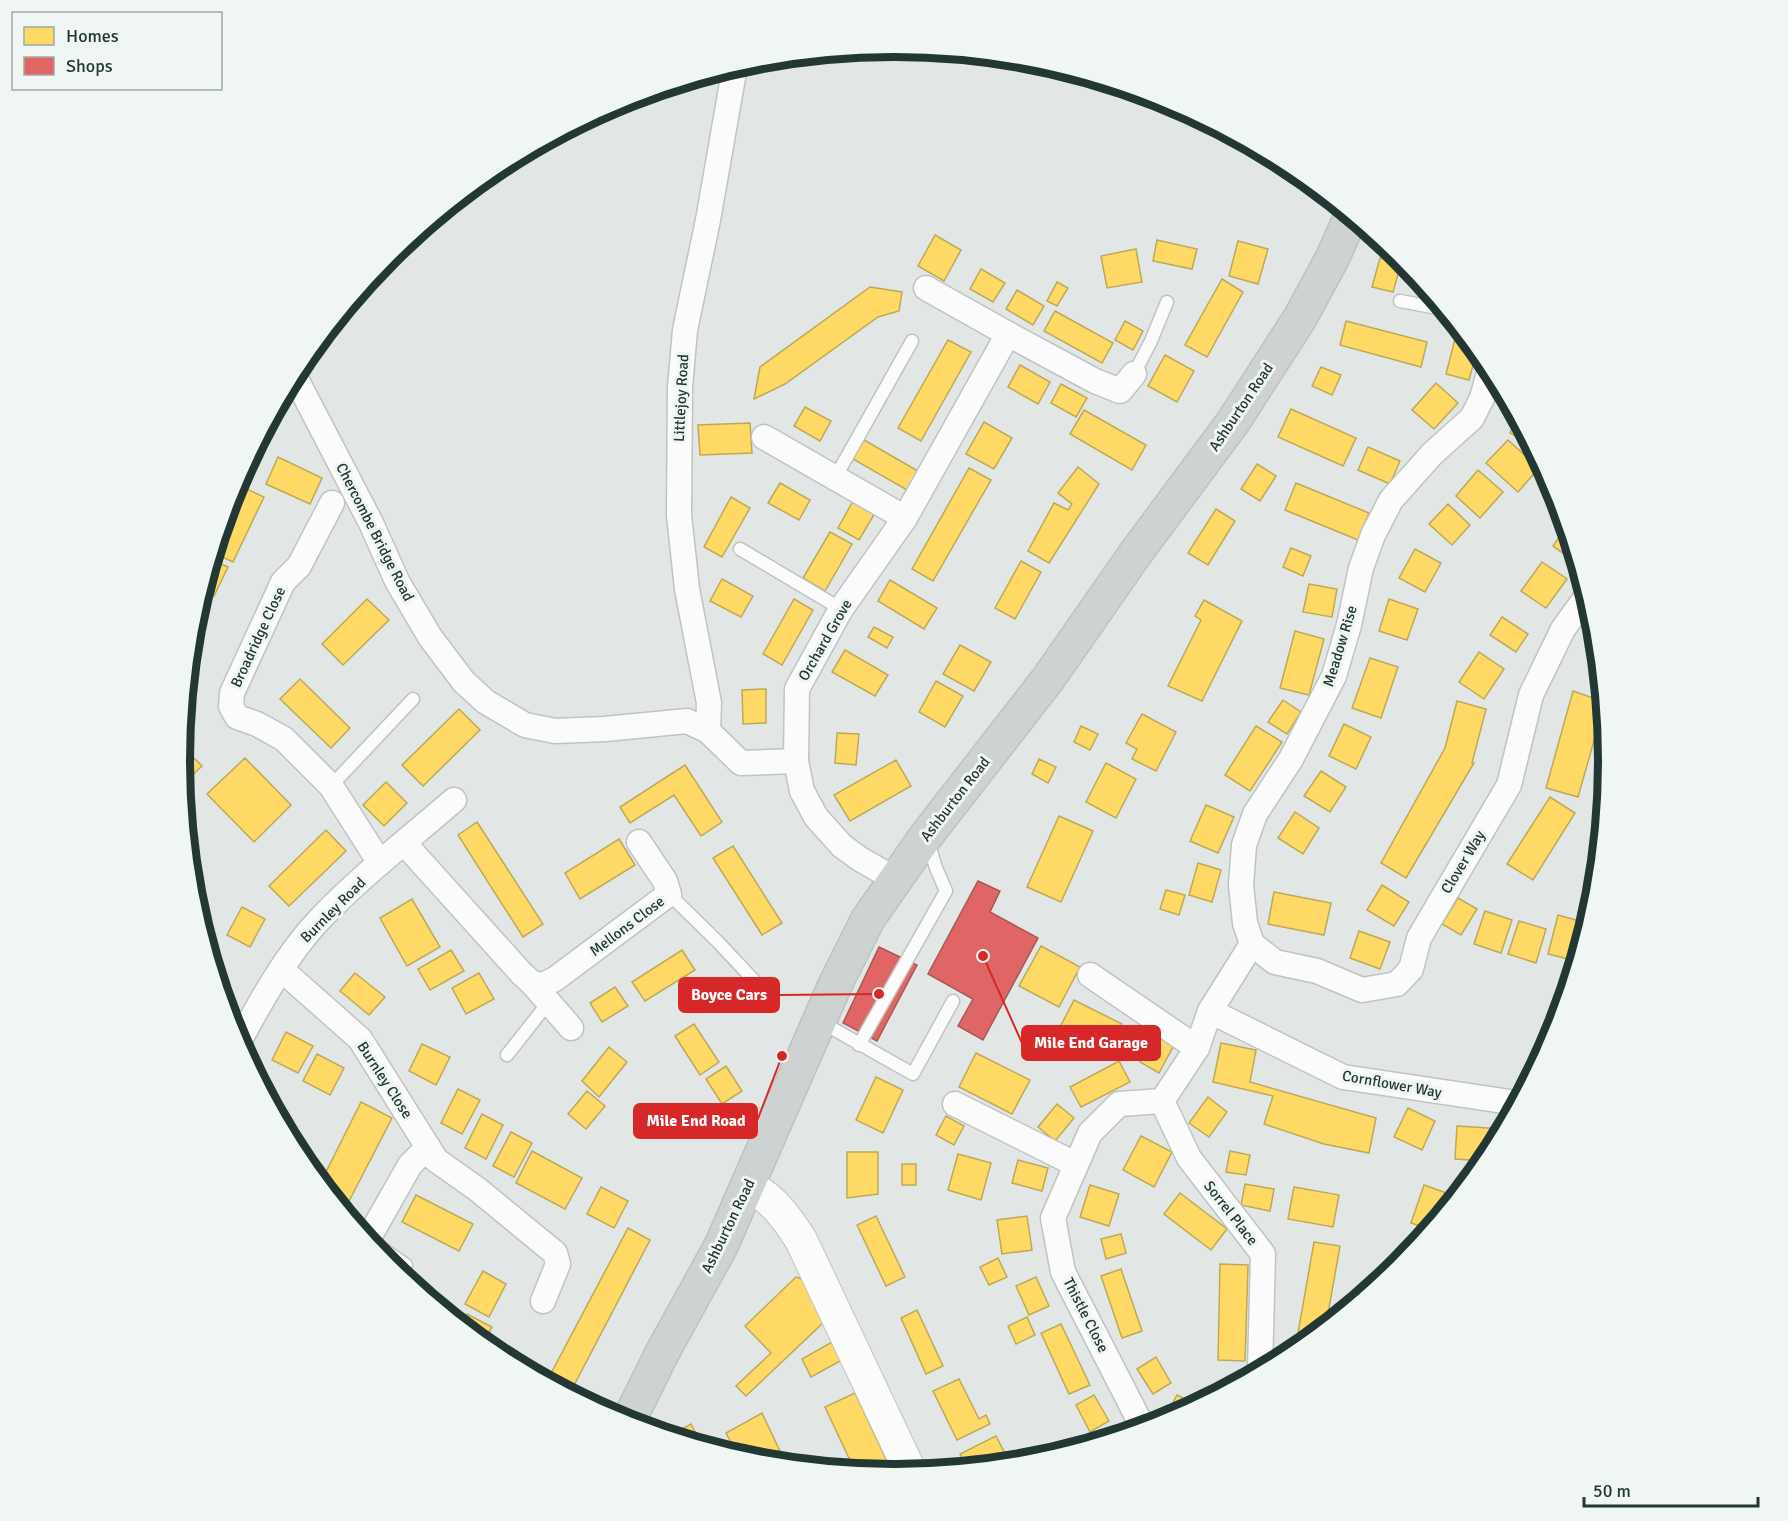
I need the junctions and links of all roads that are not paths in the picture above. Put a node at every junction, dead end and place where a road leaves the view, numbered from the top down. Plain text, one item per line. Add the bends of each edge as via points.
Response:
1 (733, 76) edge
2 (1348, 223) edge
3 (926, 288) dead end
4 (1400, 301) dead end
5 (1167, 302) dead end
6 (1431, 307) edge
7 (1008, 334) junction
8 (912, 341) dead end
9 (1134, 374) joint
10 (1486, 382) edge
11 (299, 385) edge
12 (764, 437) dead end
13 (835, 478) junction
14 (332, 503) dead end
15 (905, 518) junction
16 (740, 549) dead end
17 (1580, 605) edge
18 (841, 609) junction
19 (413, 699) dead end
20 (708, 731) junction
21 (796, 761) junction
22 (331, 786) junction
23 (454, 800) dead end
24 (926, 836) junction
25 (639, 842) dead end
26 (404, 843) junction
27 (380, 864) junction
28 (896, 879) junction
29 (669, 894) junction
30 (1252, 944) junction
31 (282, 970) junction
32 (1090, 975) dead end
33 (532, 983) junction
34 (762, 989) dead end
35 (952, 1001) dead end
36 (548, 1003) junction
37 (1210, 1011) junction
38 (820, 1022) junction
39 (571, 1028) dead end
40 (245, 1032) edge
41 (859, 1045) junction
42 (1197, 1048) junction
43 (507, 1055) dead end
44 (1162, 1101) junction
45 (1509, 1102) edge
46 (955, 1104) dead end
47 (428, 1147) junction
48 (1075, 1164) junction
49 (748, 1186) junction
50 (372, 1232) edge
51 (543, 1300) dead end
52 (1260, 1361) edge
53 (632, 1413) edge
54 (1139, 1419) edge
55 (906, 1463) edge

1 - 20 street, Littlejoy Road via 685,330 680,387 679,515 687,589 710,703
2 - 24 main road, Ashburton Road via 1300,318 1233,422 1048,679
3 - 7 street
4 - 6 lane
5 - 9 lane
7 - 9 street via 1120,391
7 - 15 street, Orchard Grove
8 - 13 lane
10 - 30 street, Meadow Rise via 1472,418 1431,454 1391,500 1361,568 1334,676 1291,759 1255,814 1244,845 1241,885 1245,923
11 - 20 street, Chercombe Bridge Road via 397,581 430,637 464,682 486,702 525,725 555,731 687,721
12 - 13 street
13 - 15 street
14 - 22 street, Broadridge Close via 299,566 283,582 232,693 231,706 237,717 284,739
15 - 18 street, Orchard Grove
16 - 18 lane
17 - 30 street, Clover Way via 1563,629 1531,695 1509,785 1419,938 1411,969 1397,984 1362,990 1317,971 1275,962
18 - 21 street, Orchard Grove via 797,689
19 - 22 lane
20 - 21 street, Chercombe Bridge Road via 741,764
21 - 28 street, Orchard Grove via 802,791 816,817 842,846
22 - 27 street, Broadridge Close
23 - 26 street, Burnley Road
24 - 28 main road, Ashburton Road
24 - 41 lane via 946,891
25 - 29 street, Mellons Close via 665,881
26 - 27 street, Burnley Road
26 - 33 street
27 - 31 street, Burnley Road via 319,920
28 - 38 main road, Ashburton Road via 868,919
29 - 33 street, Mellons Close via 555,979 543,985
29 - 34 lane
30 - 37 street
31 - 40 street, Burnley Road
31 - 47 street, Burnley Close via 360,1039
32 - 42 street
33 - 36 street
35 - 41 lane via 913,1074
36 - 39 street
36 - 43 lane
37 - 42 street
37 - 45 street, Cornflower Way via 1343,1077
38 - 41 lane
38 - 49 main road, Ashburton Road
42 - 44 street
44 - 48 street, Thistle Close via 1119,1104 1090,1133
44 - 52 street, Sorrel Place via 1189,1158 1263,1254
46 - 48 street
47 - 50 street via 410,1165
47 - 51 street, Burnley Close via 436,1161 555,1253 558,1264
48 - 54 street, Thistle Close via 1053,1218 1063,1272
49 - 53 main road, Ashburton Road via 721,1246
49 - 55 street via 760,1191 783,1213 801,1240

